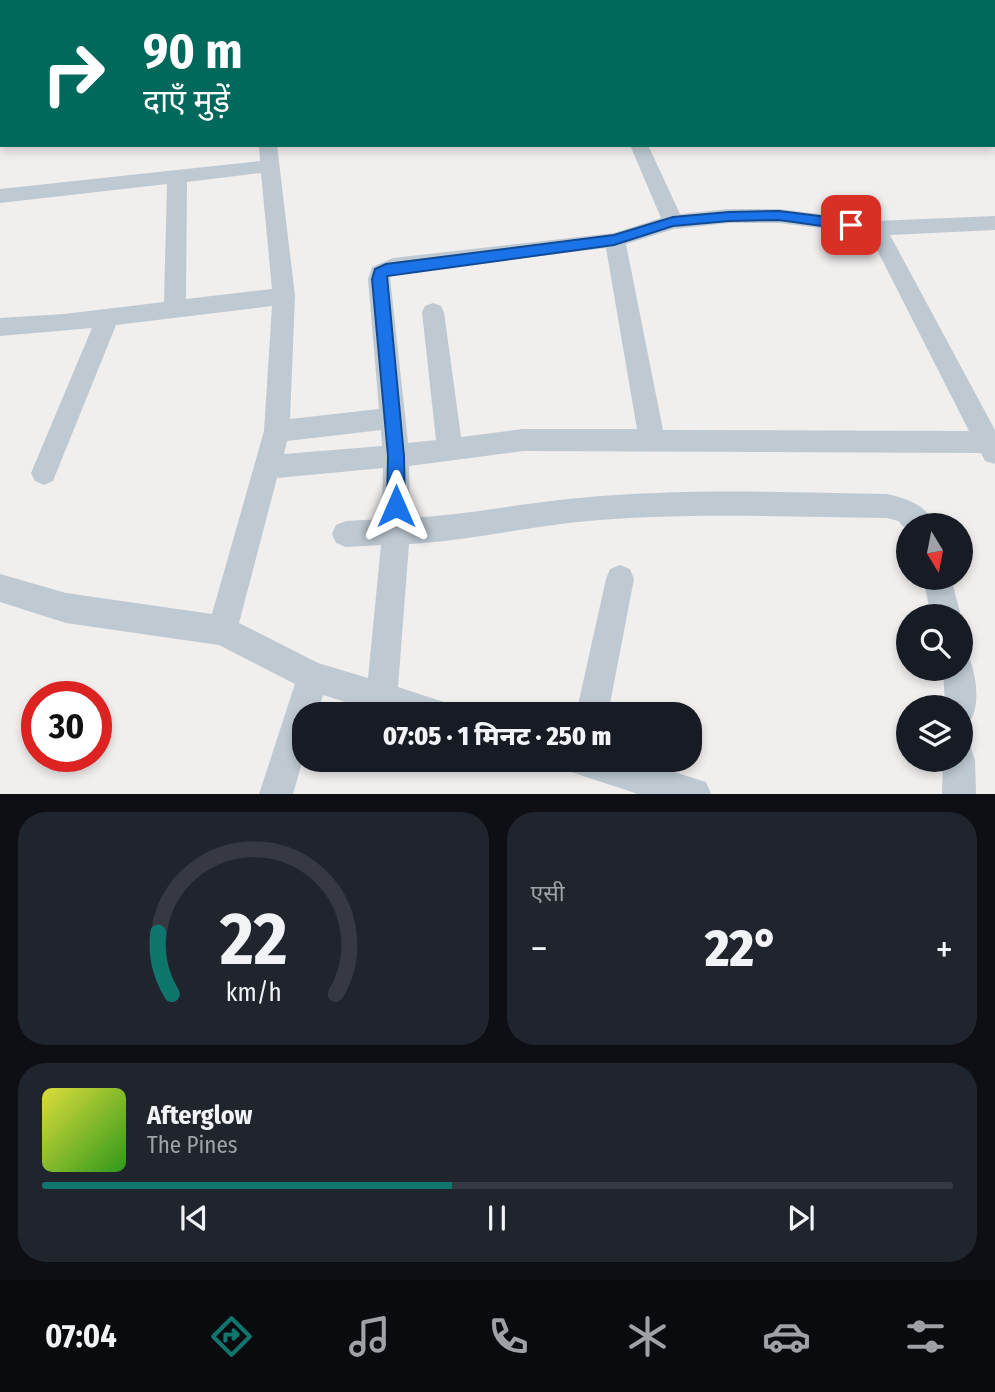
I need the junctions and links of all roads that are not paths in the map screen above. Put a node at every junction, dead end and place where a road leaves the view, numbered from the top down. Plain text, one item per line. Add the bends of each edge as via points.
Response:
1 (640, 147) edge
2 (268, 156) edge
3 (177, 177) junction
4 (0, 197) edge
5 (673, 222) junction
6 (995, 223) edge
7 (876, 228) junction
8 (614, 240) junction
9 (284, 296) junction
10 (175, 309) junction
11 (433, 312) dead end
12 (108, 317) junction
13 (0, 327) edge
14 (393, 418) junction
15 (276, 432) junction
16 (652, 441) junction
17 (450, 448) junction
18 (992, 448) edge
19 (396, 456) junction
20 (268, 467) junction
21 (44, 473) dead end
22 (908, 513) edge
23 (396, 532) junction
24 (346, 534) dead end
25 (620, 579) dead end
26 (0, 588) edge
27 (222, 630) junction
28 (313, 677) junction
29 (382, 697) junction
30 (398, 702) edge
31 (594, 702) edge
32 (959, 772) edge
33 (604, 774) edge
34 (276, 793) edge
35 (694, 793) edge
36 (959, 793) edge

1 - 5 street
2 - 3 street
2 - 9 street
3 - 4 street
3 - 10 street
5 - 7 street via 779,216
5 - 8 street
6 - 7 street
7 - 18 street
8 - 14 street via 393,266 380,273
8 - 16 street
9 - 10 street
9 - 15 street
10 - 12 street
11 - 17 street
12 - 13 street
12 - 21 street
14 - 15 street
14 - 19 street
15 - 20 street
16 - 17 street via 523,440
16 - 18 street
17 - 19 street
19 - 20 street
19 - 23 street
20 - 27 street
22 - 23 street via 887,506 731,504 578,510
23 - 24 street
23 - 29 street
25 - 31 street
26 - 27 street via 66,608
27 - 28 street
28 - 29 street
28 - 34 street
29 - 30 street
32 - 36 street
33 - 35 street

